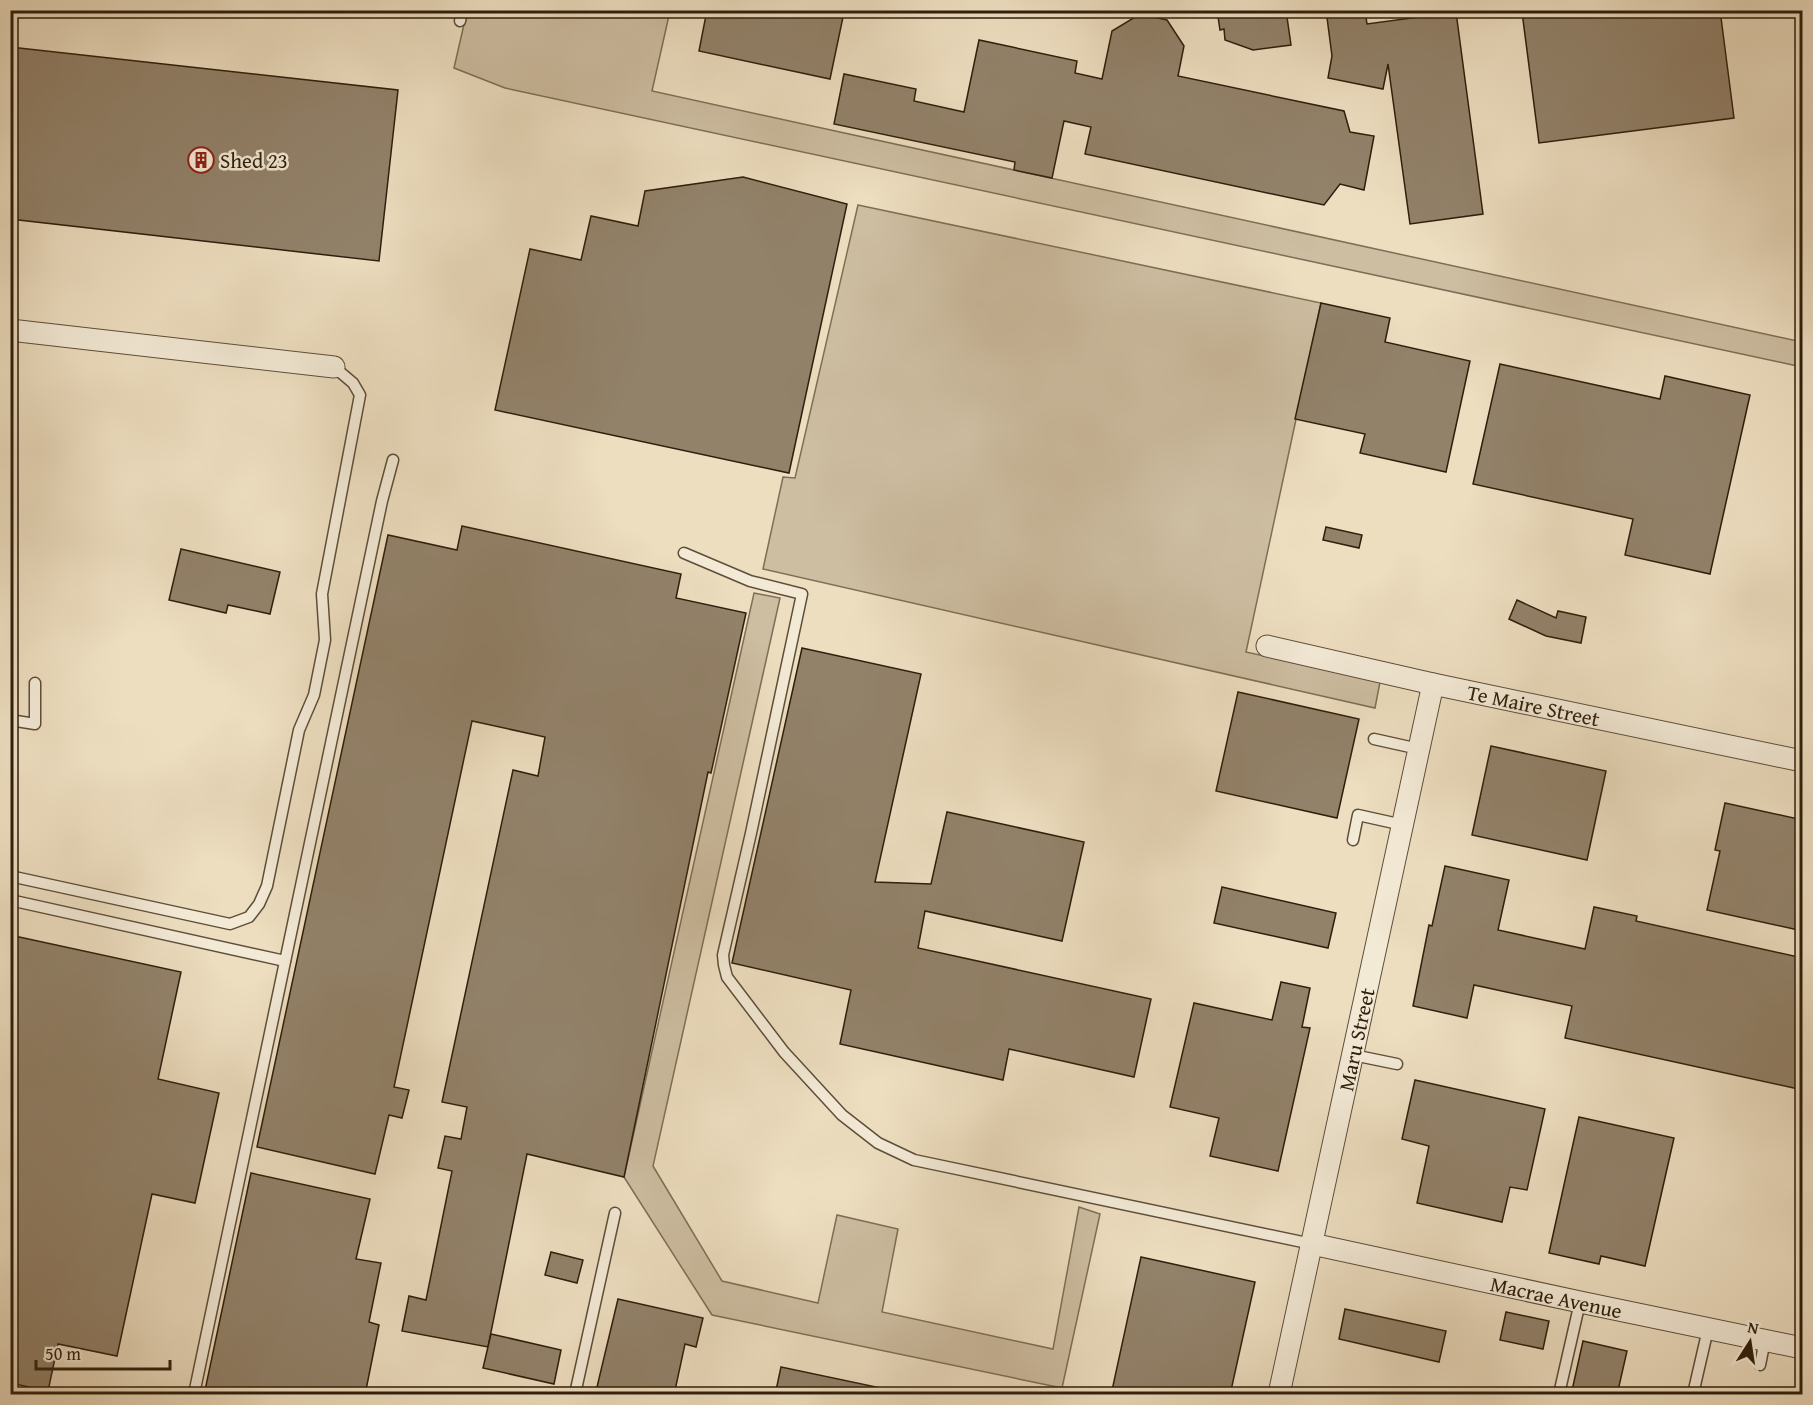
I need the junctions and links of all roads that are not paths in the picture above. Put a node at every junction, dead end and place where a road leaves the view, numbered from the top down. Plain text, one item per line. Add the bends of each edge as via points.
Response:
1 (10, 330) edge
2 (334, 368) joint
3 (393, 460) dead end
4 (684, 553) dead end
5 (1267, 646) dead end
6 (35, 683) dead end
7 (1433, 684) junction
8 (10, 720) edge
9 (1374, 739) dead end
10 (1419, 749) junction
11 (1803, 761) edge
12 (1403, 825) junction
13 (1353, 840) dead end
14 (10, 876) edge
15 (10, 900) edge
16 (285, 961) junction
17 (1353, 1055) junction
18 (1397, 1064) dead end
19 (615, 1213) dead end
20 (1312, 1244) junction
21 (1580, 1302) junction
22 (1708, 1329) junction
23 (1766, 1340) junction
24 (1803, 1348) edge
25 (1760, 1365) dead end
26 (194, 1395) edge
27 (575, 1395) edge
28 (1279, 1395) edge
29 (1559, 1395) edge
30 (1693, 1395) edge

1 - 2 street
2 - 14 lane via 353,383 360,395 322,594 325,640 314,695 299,730 267,886 259,904 249,917 230,924
3 - 16 lane
4 - 20 lane via 750,581 802,594 723,955 728,976 791,1060 853,1125 878,1143 914,1160
5 - 7 street, Te Maire Street
6 - 8 lane via 35,724
7 - 10 street, Maru Street
7 - 11 street, Te Maire Street
9 - 10 lane
10 - 12 street, Maru Street
12 - 13 lane via 1358,815
12 - 17 street, Maru Street
15 - 16 lane
16 - 26 lane
17 - 18 lane
17 - 20 street, Maru Street
19 - 27 lane
20 - 21 street, Macrae Avenue
20 - 28 street, Maru Street
21 - 22 street, Macrae Avenue
21 - 29 lane
22 - 23 street, Macrae Avenue
22 - 30 lane
23 - 24 street, Macrae Avenue
23 - 25 lane

